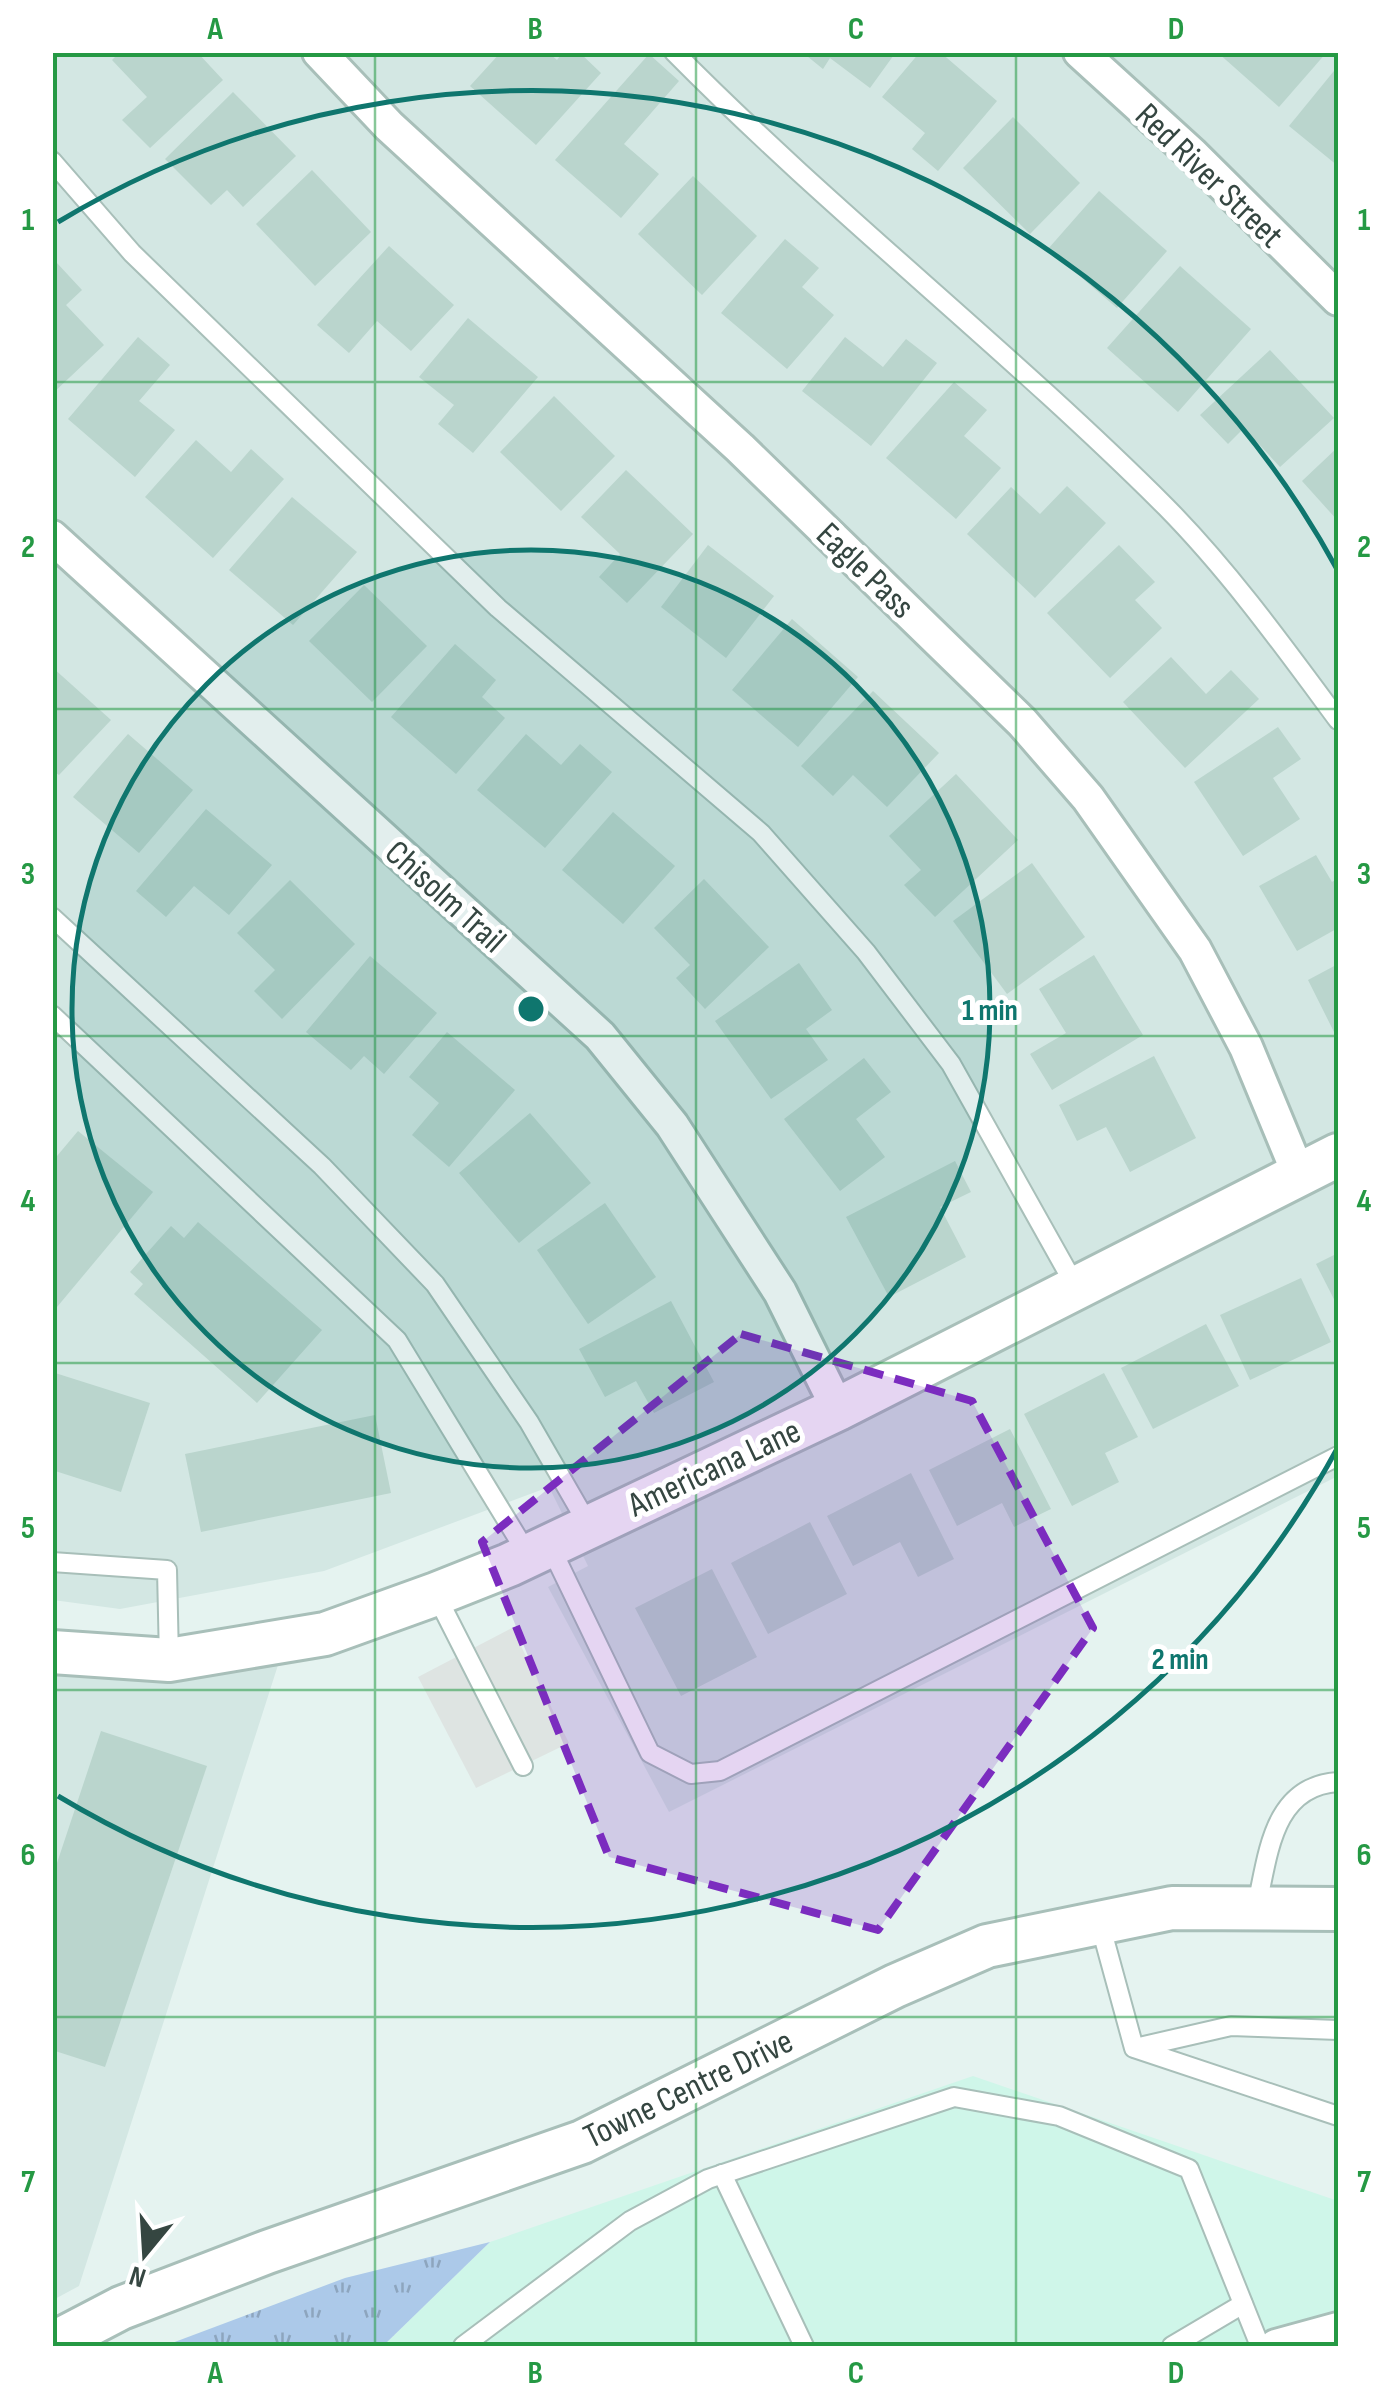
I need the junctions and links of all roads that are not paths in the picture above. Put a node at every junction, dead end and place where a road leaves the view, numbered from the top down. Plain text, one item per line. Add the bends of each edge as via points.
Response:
1 (319, 52) edge
2 (674, 52) edge
3 (1080, 52) edge
4 (52, 161) edge
5 (1338, 299) edge
6 (52, 537) edge
7 (1338, 720) edge
8 (52, 917) edge
9 (52, 1015) edge
10 (1338, 1154) edge
11 (1299, 1174) junction
12 (1076, 1288) junction
13 (838, 1409) junction
14 (1338, 1456) edge
15 (589, 1527) junction
16 (539, 1550) junction
17 (52, 1562) edge
18 (436, 1594) junction
19 (52, 1652) edge
20 (169, 1660) junction
21 (523, 1766) dead end
22 (1338, 1782) edge
23 (1256, 1909) junction
24 (1338, 1910) edge
25 (1100, 1923) junction
26 (1338, 2030) edge
27 (1134, 2048) junction
28 (1338, 2116) edge
29 (722, 2174) junction
30 (1243, 2304) junction
31 (1338, 2329) edge
32 (52, 2344) edge
33 (1296, 2344) edge
34 (463, 2346) edge
35 (804, 2346) edge
36 (1172, 2346) edge
37 (1260, 2346) edge

1 - 11 street, Eagle Pass via 389,126 740,448 1022,722 1088,798 1195,950 1246,1047
2 - 7 lane via 1168,510 1262,618
3 - 5 street, Red River Street
4 - 12 lane via 132,253 498,608 761,833 866,952 951,1064
6 - 13 street, Chisolm Trail via 600,1036 672,1125 780,1292
8 - 15 lane via 322,1166 436,1284 529,1422
9 - 16 lane via 397,1340
10 - 11 street, Americana Lane
11 - 12 street, Americana Lane
12 - 13 street, Americana Lane
13 - 15 street, Americana Lane
14 - 16 lane via 720,1771 691,1774 650,1753
15 - 16 street, Americana Lane
16 - 18 street, Americana Lane
17 - 20 lane via 167,1570
18 - 20 street, Americana Lane via 325,1634
18 - 21 lane
19 - 20 street, Americana Lane
22 - 23 lane via 1293,1798 1277,1819
23 - 24 street, Towne Centre Drive
23 - 25 street, Towne Centre Drive via 1172,1908
25 - 27 lane
25 - 32 street, Towne Centre Drive via 987,1946 582,2142 267,2252 121,2308
26 - 27 lane via 1231,2026
27 - 28 lane
29 - 30 lane via 954,2097 1060,2116 1189,2169
29 - 34 lane via 630,2221
29 - 35 lane
30 - 36 lane
30 - 37 lane
31 - 33 street

